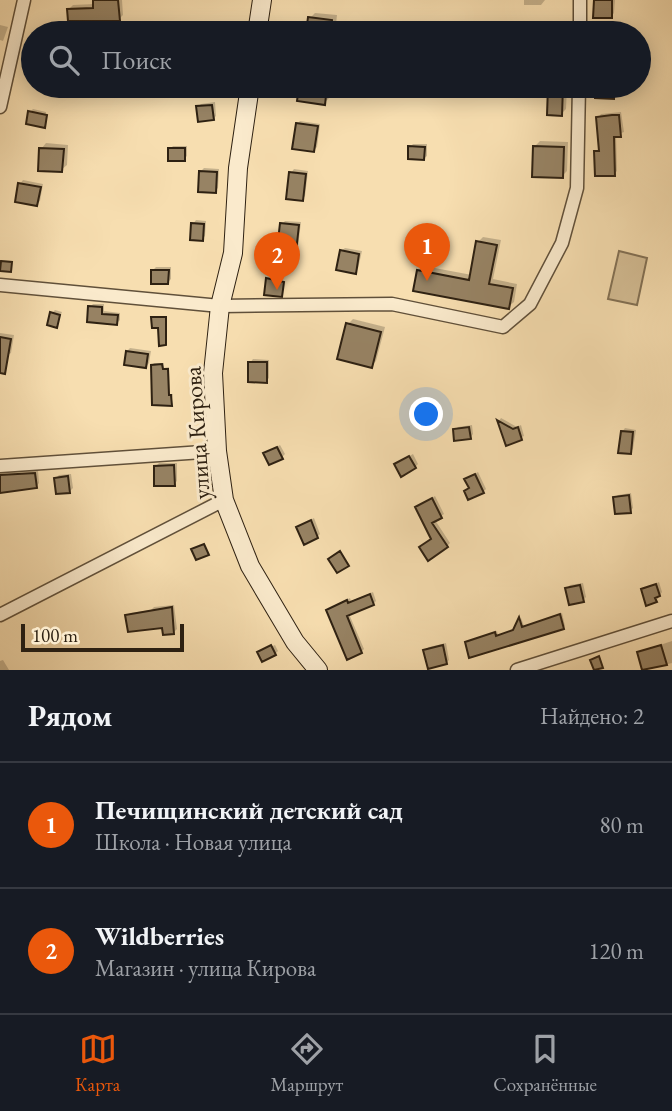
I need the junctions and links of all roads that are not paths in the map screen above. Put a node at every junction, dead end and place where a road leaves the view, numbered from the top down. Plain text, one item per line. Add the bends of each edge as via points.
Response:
1 (24, 0) edge
2 (262, 0) edge
3 (580, 0) edge
4 (259, 21) edge
5 (580, 21) edge
6 (248, 98) edge
7 (579, 98) edge
8 (0, 107) edge
9 (0, 285) edge
10 (220, 306) junction
11 (218, 451) junction
12 (0, 467) edge
13 (223, 500) junction
14 (0, 615) edge
15 (672, 621) edge
16 (318, 670) edge
17 (517, 670) edge

1 - 8 street
2 - 4 street
3 - 5 street
6 - 10 street, улица Кирова via 233,253
7 - 10 street via 577,188 562,243 530,304 503,327 392,304
9 - 10 street
10 - 11 street, улица Кирова via 213,373
11 - 12 street
11 - 13 street, улица Кирова
13 - 14 street
13 - 16 street, улица Кирова via 250,566 295,642
15 - 17 street

